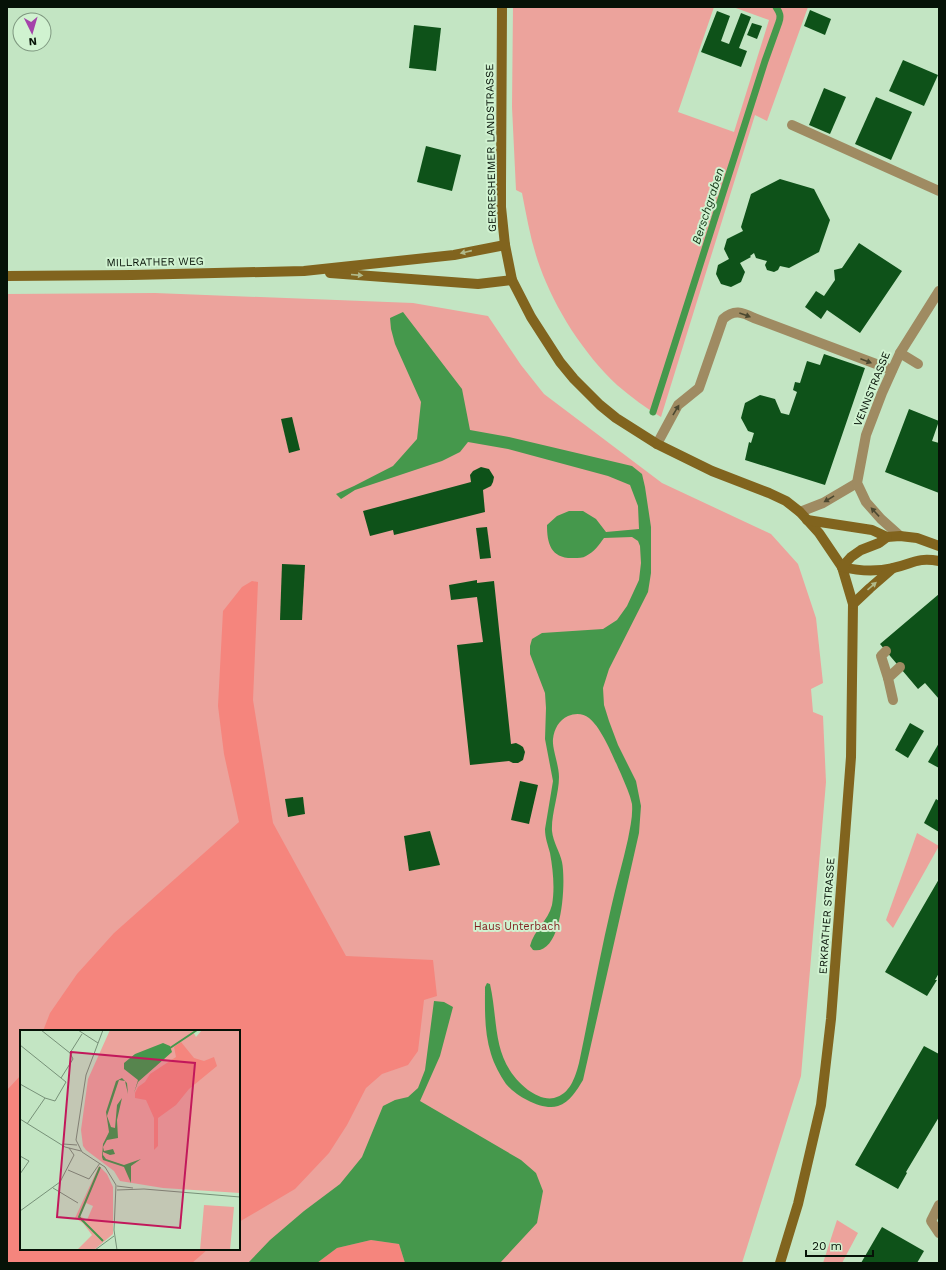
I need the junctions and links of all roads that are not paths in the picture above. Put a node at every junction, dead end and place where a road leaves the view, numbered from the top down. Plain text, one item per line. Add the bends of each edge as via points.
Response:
1 (502, 7) edge
2 (792, 125) dead end
3 (939, 191) edge
4 (504, 245) junction
5 (304, 271) junction
6 (7, 276) edge
7 (512, 280) junction
8 (939, 291) edge
9 (900, 353) junction
10 (918, 364) dead end
11 (892, 370) junction
12 (657, 444) junction
13 (857, 483) junction
14 (800, 512) junction
15 (807, 520) junction
16 (900, 536) junction
17 (887, 537) junction
18 (939, 546) edge
19 (939, 561) edge
20 (842, 567) junction
21 (893, 568) junction
22 (853, 604) junction
23 (886, 651) dead end
24 (900, 667) dead end
25 (888, 678) junction
26 (893, 700) dead end
27 (939, 1205) edge
28 (939, 1232) edge
29 (780, 1263) edge

1 - 4 main road, GERRESHEIMER LANDSTRASSE via 501,185
2 - 3 street
4 -> 5 main road, MILLRATHER WEG via 454,255
4 - 7 main road, GERRESHEIMER LANDSTRASSE
5 - 6 main road, MILLRATHER WEG
5 -> 7 main road, MILLRATHER WEG via 478,284
7 - 12 main road, GERRESHEIMER LANDSTRASSE via 531,318 574,379 616,418
8 - 9 street, VENNSTRASSE
9 - 10 street
9 - 11 street, VENNSTRASSE
12 -> 11 street via 678,405 699,388 724,319 729,313 747,315
11 - 13 street, VENNSTRASSE via 866,435
12 - 14 main road, GERRESHEIMER LANDSTRASSE via 712,471 769,493
13 -> 14 street via 823,503
16 -> 13 street via 866,502
14 - 15 main road, GERRESHEIMER LANDSTRASSE
15 - 17 main road via 872,530
15 - 20 main road, GERRESHEIMER LANDSTRASSE
16 - 17 main road
16 - 18 main road via 917,538
17 - 20 main road via 861,550
19 - 21 main road via 914,561
20 - 21 main road via 866,571
20 - 22 main road, ERKRATHER STRASSE
22 -> 21 main road
22 - 29 main road, ERKRATHER STRASSE via 851,757 831,1019 821,1105 798,1204
23 - 25 street via 881,656
24 - 25 street
25 - 26 street
27 - 28 street via 931,1221

